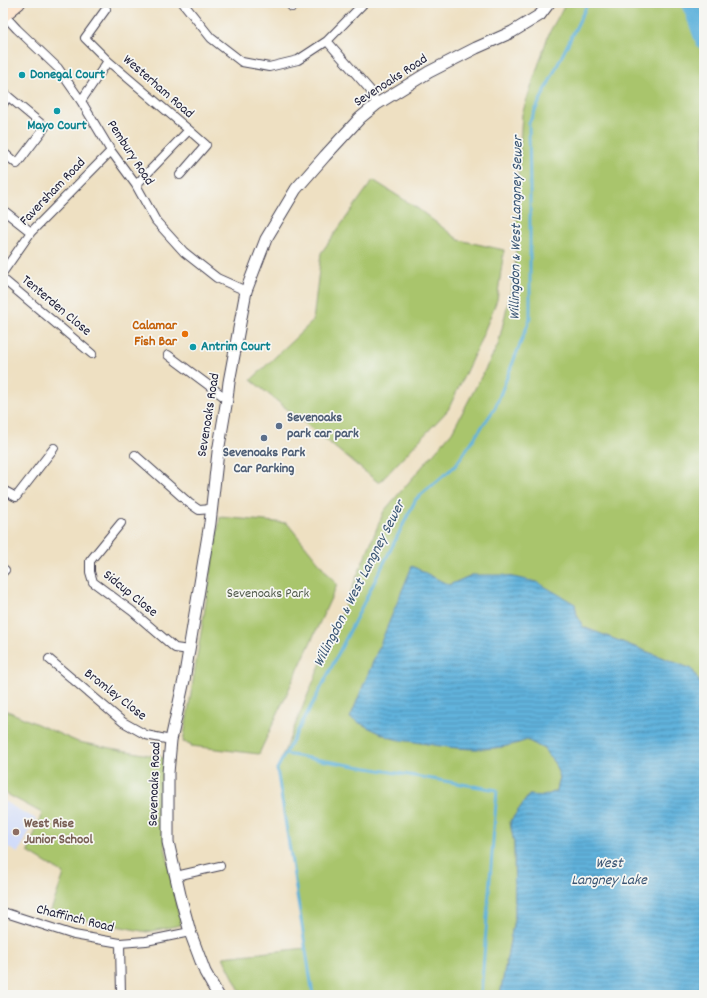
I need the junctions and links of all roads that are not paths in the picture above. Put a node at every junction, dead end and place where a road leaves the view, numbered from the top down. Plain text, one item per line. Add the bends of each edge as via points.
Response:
1 (19, 3) edge
2 (183, 3) edge
3 (364, 3) edge
4 (549, 3) edge
5 (106, 9) dead end
6 (4, 15) edge
7 (327, 41) junction
8 (108, 61) junction
9 (6, 94) edge
10 (81, 100) junction
11 (3, 104) edge
12 (377, 104) junction
13 (189, 130) junction
14 (111, 150) junction
15 (3, 152) edge
16 (180, 175) dead end
17 (136, 185) junction
18 (3, 210) edge
19 (31, 232) junction
20 (3, 272) edge
21 (3, 279) edge
22 (246, 291) junction
23 (92, 354) dead end
24 (168, 355) dead end
25 (227, 399) junction
26 (54, 448) dead end
27 (135, 455) dead end
28 (3, 490) edge
29 (212, 509) junction
30 (121, 523) dead end
31 (189, 650) junction
32 (49, 659) dead end
33 (171, 740) junction
34 (220, 866) dead end
35 (176, 876) junction
36 (4, 916) edge
37 (190, 932) junction
38 (120, 943) junction
39 (120, 995) edge
40 (218, 995) edge

1 - 6 main road
2 - 7 street via 211,38 242,62 269,67 298,60
3 - 7 street
4 - 12 street, Sevenoaks Road via 540,15 512,32 429,72
5 - 8 street, Westerham Road via 85,38
6 - 10 street, Pembury Road via 58,68
7 - 12 street via 370,90
8 - 10 street, Westerham Road
8 - 13 street, Westerham Road
9 - 11 street
9 - 15 street via 45,127 17,164
10 - 14 street, Pembury Road
12 - 22 street, Sevenoaks Road via 360,118 296,190 266,240
13 - 16 street via 206,146
13 - 17 street, Westerham Road
14 - 17 street, Pembury Road
14 - 19 street, Faversham Road
17 - 22 street, Pembury Road via 156,220 184,252 217,278
18 - 19 street
19 - 20 street, Faversham Road
21 - 23 street, Tenterden Close
22 - 25 street, Sevenoaks Road
24 - 25 street
25 - 29 street, Sevenoaks Road
26 - 28 street via 16,497
27 - 29 street via 189,503 199,510
29 - 31 street, Sevenoaks Road
30 - 31 street, Sidcup Close via 90,561 93,582 175,648
31 - 33 street, Sevenoaks Road
32 - 33 street, Bromley Close via 123,722 146,735
33 - 35 street, Sevenoaks Road via 168,772 168,842
34 - 35 street
35 - 37 street, Sevenoaks Road
36 - 38 street, Chaffinch Road via 74,935
37 - 38 street, Chaffinch Road via 146,941
37 - 40 street, Sevenoaks Road via 205,972
38 - 39 street

